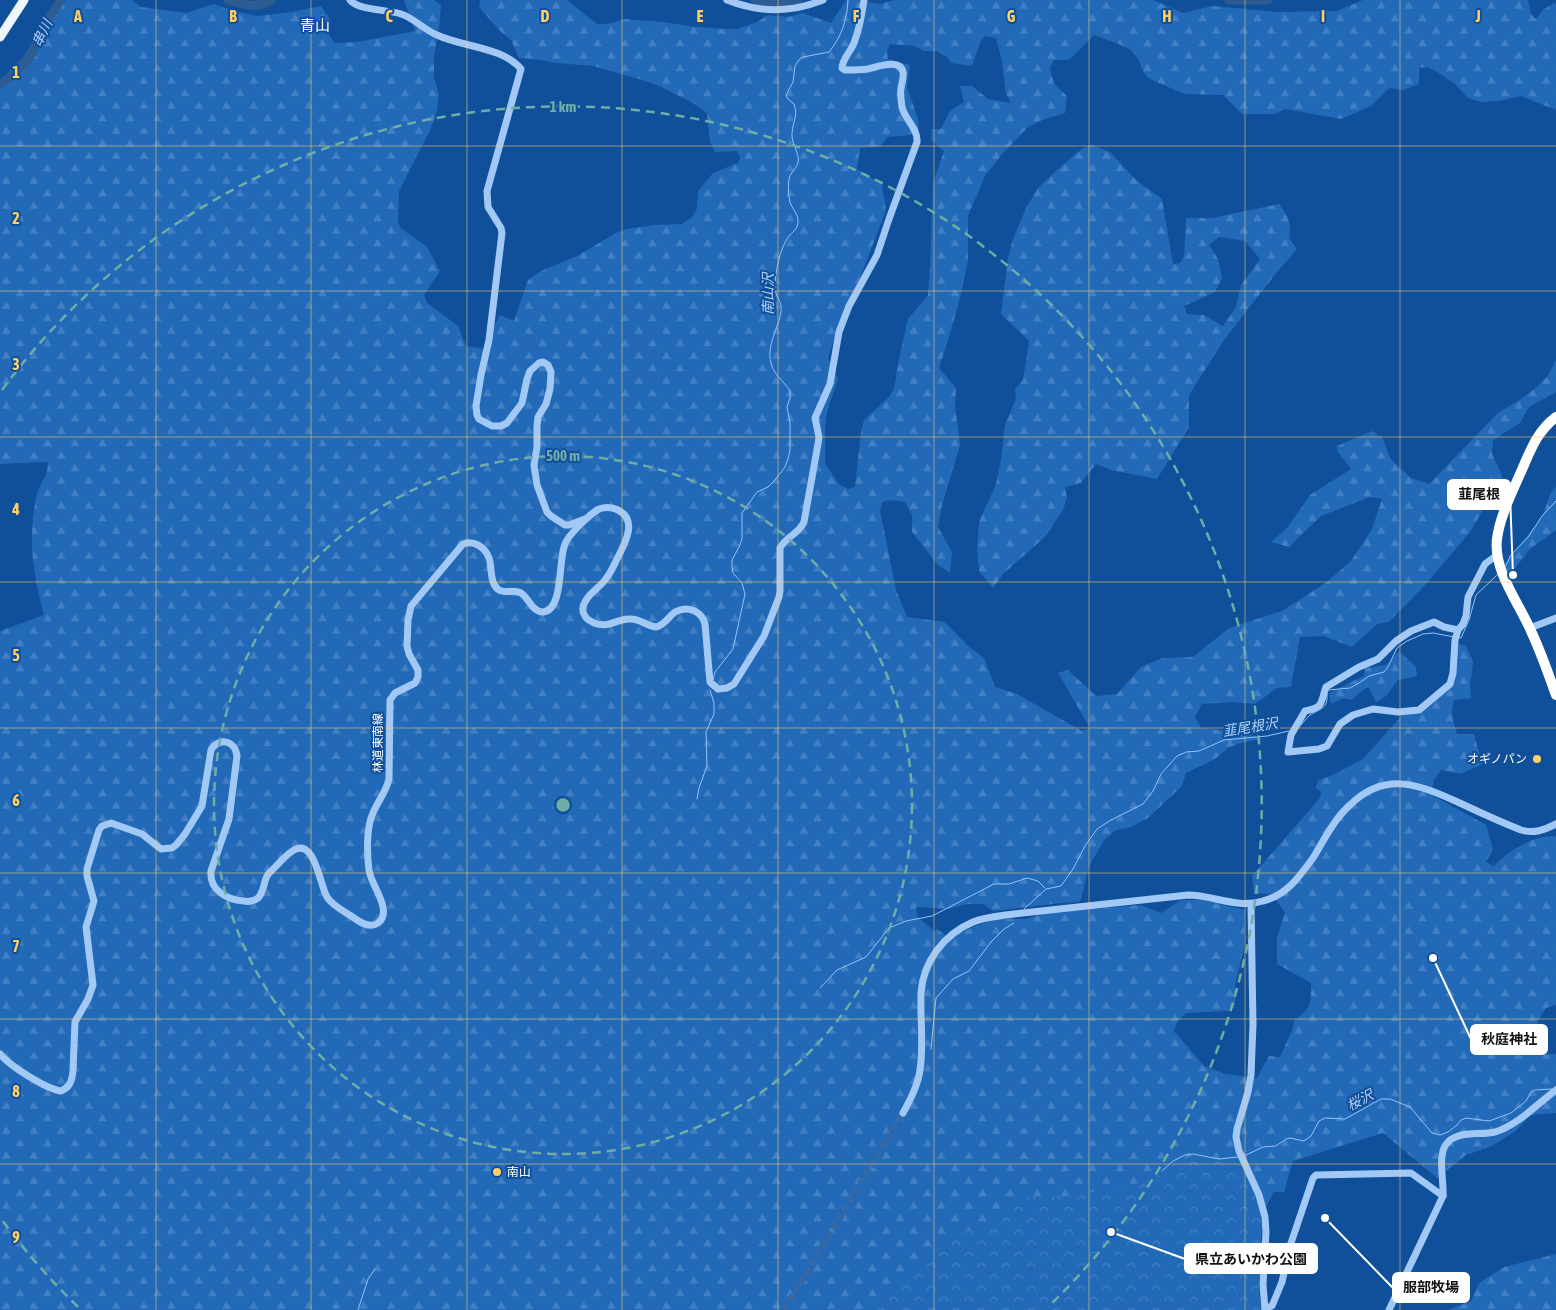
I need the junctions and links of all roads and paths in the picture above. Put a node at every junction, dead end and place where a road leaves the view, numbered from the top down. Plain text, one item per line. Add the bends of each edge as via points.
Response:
1 (24, 0) edge
2 (350, 0) edge
3 (727, 0) edge
4 (823, 0) edge
5 (864, 0) edge
6 (0, 37) edge
7 (1556, 417) edge
8 (590, 517) junction
9 (1497, 558) junction
10 (1556, 618) edge
11 (1530, 628) junction
12 (1458, 630) junction
13 (1556, 695) edge
14 (1556, 824) edge
15 (1251, 904) junction
16 (0, 1054) edge
17 (1556, 1090) edge
18 (904, 1113) tunnel mouth
19 (1444, 1196) junction
20 (1265, 1309) edge
21 (1389, 1310) edge

1 - 6 main road
2 - 8 street via 357,6 402,14 438,36 512,59 521,69 487,191 488,207 502,234 476,415 492,426 507,423 522,403 530,371 539,363 548,365 550,389 537,426 534,465 537,485 547,512 561,524 570,525
3 - 4 street via 757,9 782,10
5 - 8 street, 林道東南線 via 855,42 842,68 853,70 890,65 901,68 904,73 902,106 904,115 916,132 917,142 877,255 849,306 839,332 830,384 815,418 818,444 802,526 780,548 780,591 764,636 734,684 724,689 716,688 710,682 705,624 698,611 677,611 656,628 630,619 600,625 585,617 584,604 611,571 629,533 627,519 616,509 599,510
7 - 9 highway via 1536,438 1499,525
8 - 16 street, 林道東南線 via 565,542 554,606 543,612 536,610 523,594 497,589 488,556 478,544 471,542 462,544 411,606 407,646 418,677 415,683 395,693 390,700 389,779 369,826 368,867 383,909 380,921 374,925 365,924 331,902 323,889 312,855 304,849 293,851 269,873 260,895 254,900 233,900 215,888 211,871 229,819 237,756 234,746 221,742 211,750 202,806 172,848 161,849 142,834 112,823 99,830 88,869 94,901 86,928 92,985 75,1022 70,1085 61,1090 51,1088
9 - 11 highway
9 - 12 street via 1485,564 1474,583 1468,597 1466,616
10 - 11 street
11 - 13 highway
12 - 12 street via 1450,684 1419,710 1373,709 1352,715 1340,724 1327,746 1288,752 1295,726 1305,711 1322,704 1326,687 1378,659 1411,631 1434,622
14 - 15 street via 1530,833 1421,787 1383,786 1368,791 1348,806 1290,888
15 - 18 street via 1188,895 1000,916 974,921 955,932 940,946 925,974 920,1070
15 - 20 street via 1252,1058 1248,1092 1236,1140 1260,1195 1265,1217
17 - 19 street via 1501,1130 1461,1135 1449,1141 1442,1157
19 - 20 street via 1411,1173 1316,1175 1290,1246 1282,1282 1272,1306
19 - 21 street

